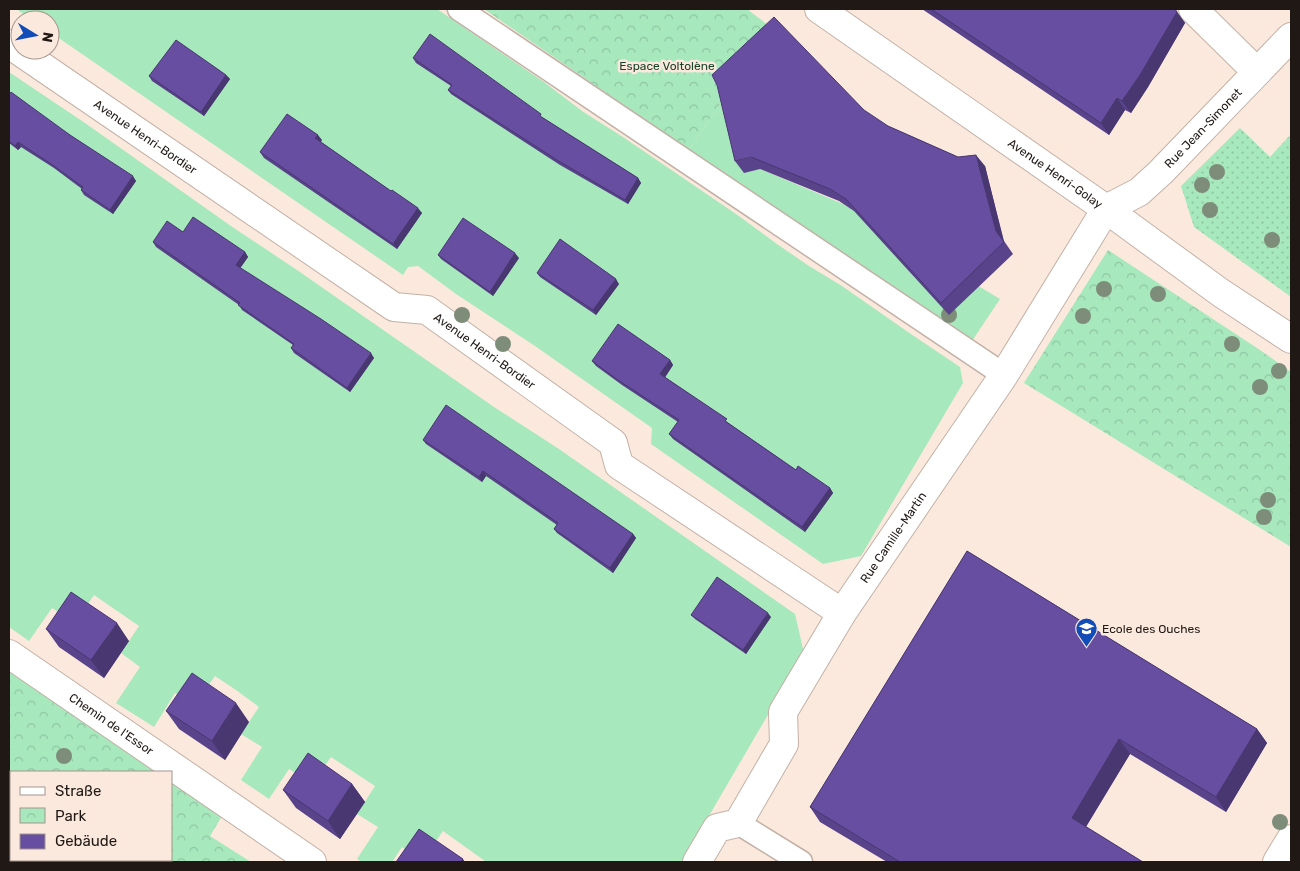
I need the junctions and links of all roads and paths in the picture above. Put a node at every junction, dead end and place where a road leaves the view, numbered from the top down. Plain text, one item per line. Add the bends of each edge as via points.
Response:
1 (459, 9) edge
2 (819, 9) edge
3 (1192, 9) edge
4 (1291, 37) edge
5 (9, 44) edge
6 (1257, 72) junction
7 (1106, 209) junction
8 (1291, 339) edge
9 (1004, 374) junction
10 (842, 613) junction
11 (9, 654) edge
12 (738, 823) junction
13 (1291, 839) edge
14 (312, 862) edge
15 (697, 862) edge
16 (801, 862) edge
17 (1277, 862) edge

1 - 9 lane
2 - 7 street, Avenue Henri-Golay
3 - 6 street
4 - 6 street, Rue Jean-Simonet
5 - 10 street, Avenue Henri-Bordier via 394,307 427,310 614,443 618,465
6 - 7 street, Rue Jean-Simonet via 1139,192
7 - 8 street, Avenue Henri-Golay via 1221,293
7 - 9 street, Rue Camille-Martin
9 - 10 street, Rue Camille-Martin
10 - 12 street, Rue Camille-Martin via 782,712 784,744
11 - 14 street, Chemin de l'Essor
12 - 15 street via 717,828
12 - 16 lane
13 - 17 street

